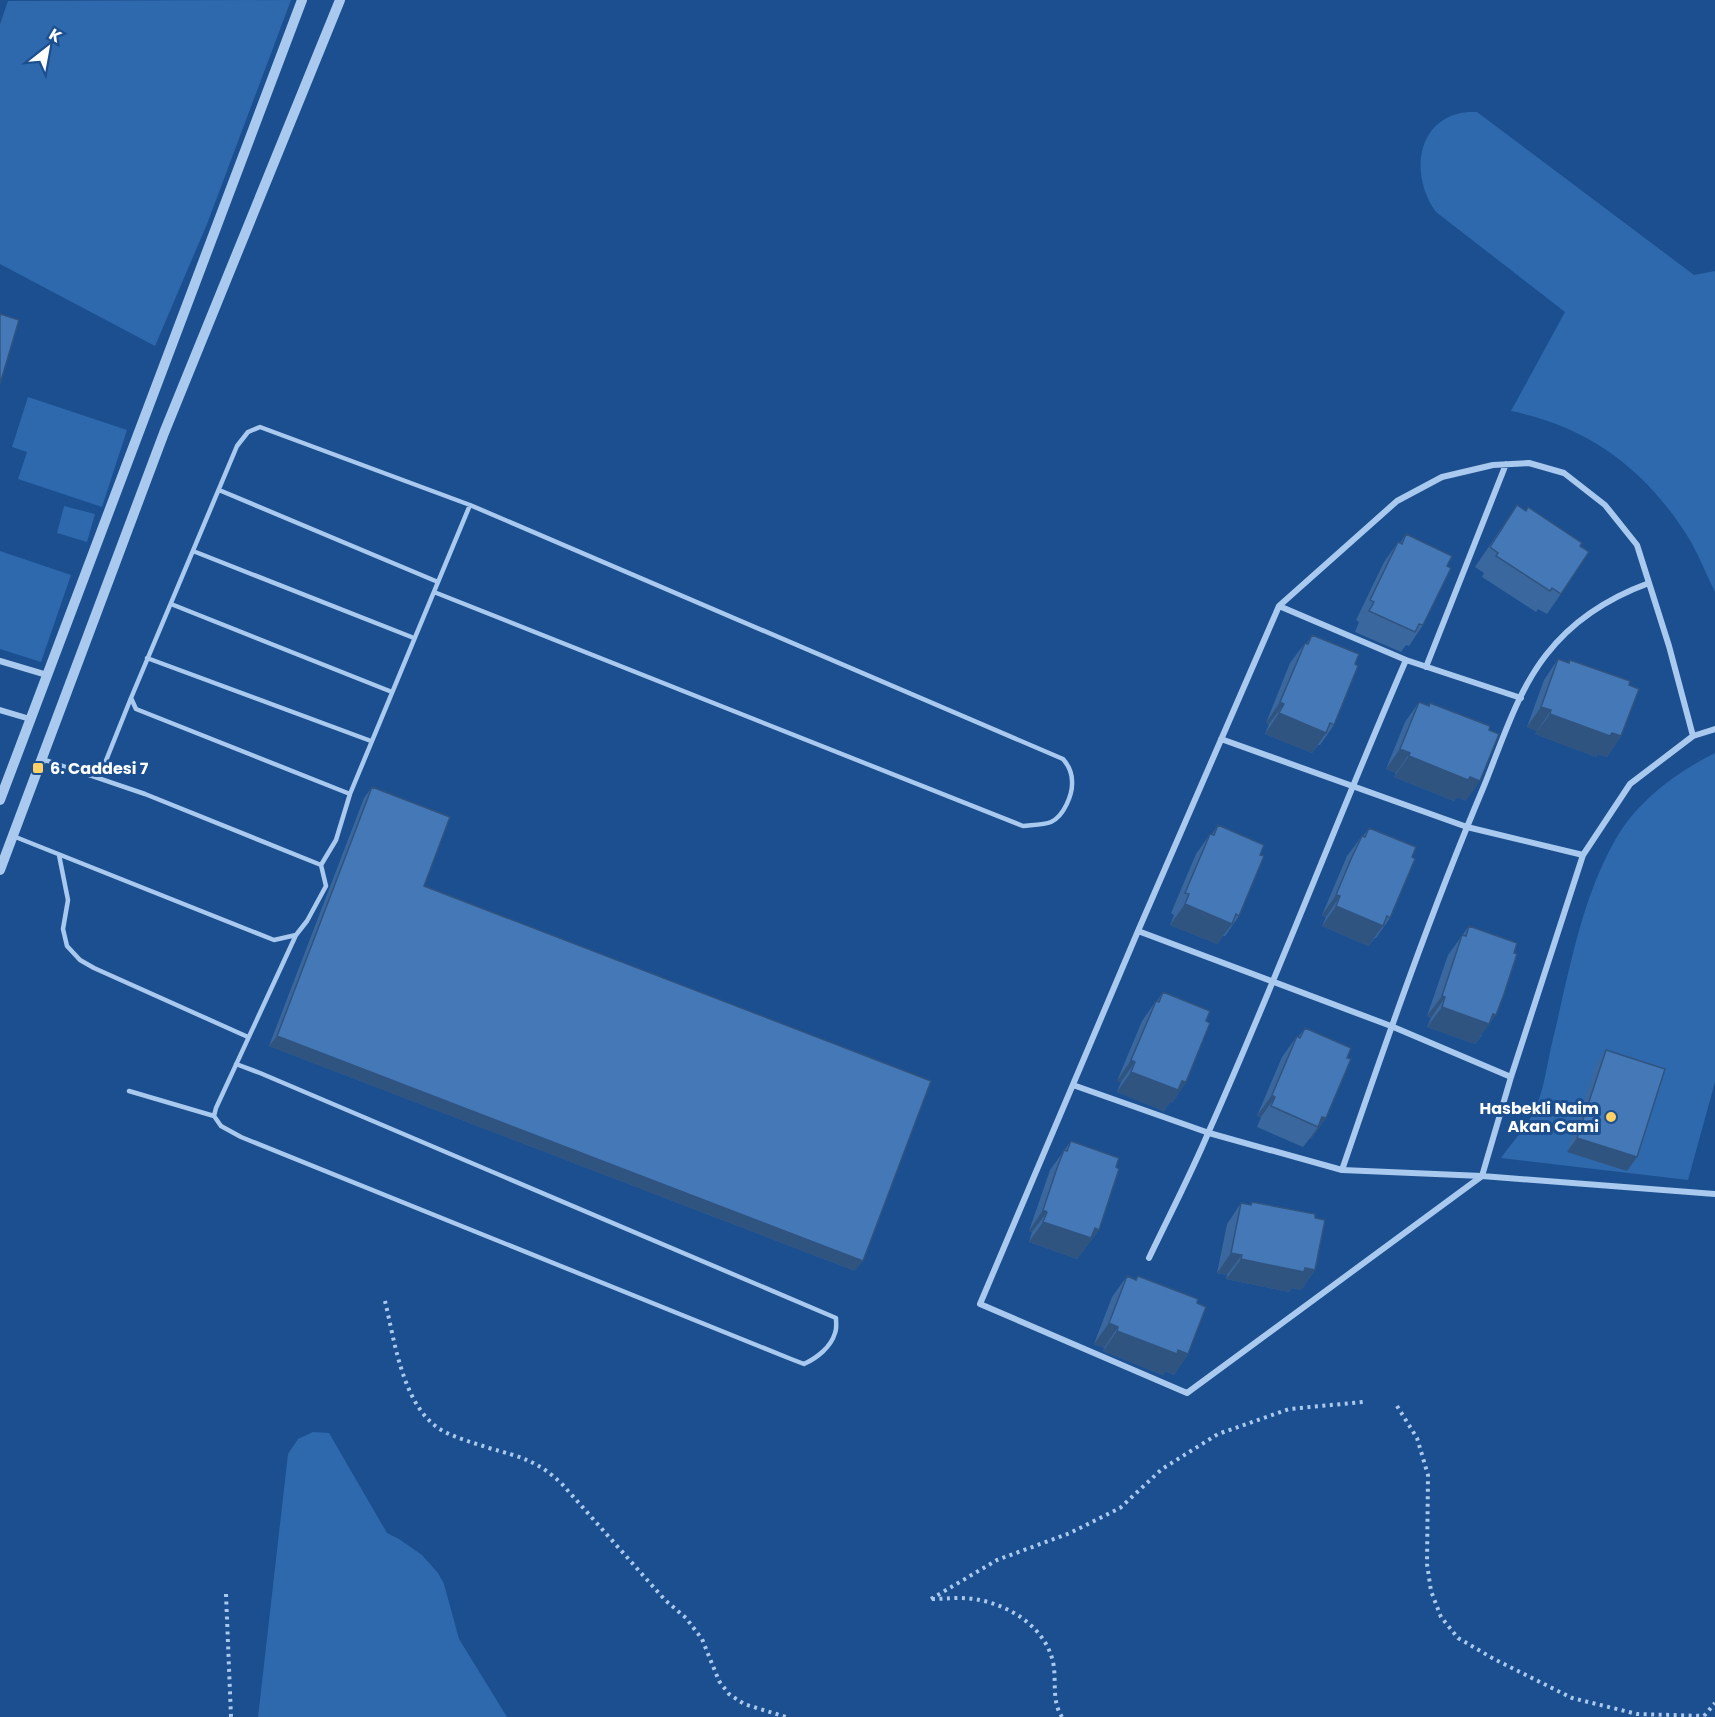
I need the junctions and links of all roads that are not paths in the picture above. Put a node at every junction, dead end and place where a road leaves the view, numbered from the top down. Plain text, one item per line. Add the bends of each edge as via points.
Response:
1 (302, 0) edge
2 (340, 0) edge
3 (1506, 464) junction
4 (219, 490) junction
5 (470, 505) junction
6 (193, 551) junction
7 (438, 582) junction
8 (1650, 584) junction
9 (434, 592) junction
10 (171, 604) junction
11 (1279, 606) junction
12 (414, 639) junction
13 (147, 658) junction
14 (1406, 660) junction
15 (0, 661) edge
16 (1426, 667) junction
17 (47, 675) junction
18 (392, 692) junction
19 (131, 698) junction
20 (1521, 698) junction
21 (0, 710) edge
22 (30, 719) junction
23 (1715, 729) edge
24 (1693, 736) junction
25 (1221, 739) junction
26 (371, 741) junction
27 (42, 759) junction
28 (99, 778) junction
29 (1351, 787) junction
30 (350, 794) junction
31 (0, 800) edge
32 (1467, 827) junction
33 (13, 836) junction
34 (59, 855) junction
35 (1583, 855) junction
36 (321, 865) junction
37 (0, 870) edge
38 (1137, 931) junction
39 (296, 935) junction
40 (1273, 982) junction
41 (1391, 1026) junction
42 (248, 1037) junction
43 (236, 1064) junction
44 (1511, 1077) junction
45 (1073, 1085) junction
46 (129, 1091) dead end
47 (214, 1116) junction
48 (1209, 1133) junction
49 (1342, 1170) junction
50 (1482, 1176) junction
51 (1715, 1194) edge
52 (1149, 1258) dead end

1 - 17 street
2 - 27 street via 164,433
3 - 8 street via 1529,463 1564,473 1605,505 1637,545
3 - 11 street via 1442,477 1397,501
3 - 16 street
4 - 5 lane via 237,446 248,432 260,427
4 - 6 lane
4 - 7 lane
5 - 7 lane
5 - 9 lane via 1063,759 1070,767 1073,782 1068,801 1052,822 1023,826
6 - 10 lane
6 - 12 lane
7 - 9 lane
8 - 20 street via 1613,598 1580,620 1546,655
8 - 24 street
9 - 12 lane
10 - 13 lane
10 - 18 lane
11 - 14 street
11 - 25 street
12 - 18 lane
13 - 19 lane
13 - 26 lane
14 - 16 street
14 - 29 street
15 - 17 street
16 - 20 street
17 - 22 street
18 - 26 lane
19 - 28 lane
19 - 30 lane via 136,709
20 - 32 street
21 - 22 street
22 - 31 street
23 - 24 street
24 - 35 street via 1630,784
25 - 29 street
25 - 38 street
26 - 30 lane
27 - 28 lane
27 - 33 street
28 - 36 lane
29 - 32 street
29 - 40 street
30 - 36 lane via 336,840
32 - 35 street
32 - 41 street
33 - 34 lane
33 - 37 street
34 - 39 lane via 274,940
34 - 42 lane via 68,900 63,929 67,946 80,960
35 - 44 street
36 - 39 lane via 326,886
38 - 40 street
38 - 45 street
39 - 42 lane
40 - 41 street
40 - 48 street
41 - 44 street
41 - 49 street
42 - 43 lane
43 - 47 lane
43 - 47 lane via 836,1318 836,1333 822,1353 804,1364 241,1137 221,1126
44 - 50 street
45 - 48 street
45 - 50 street via 980,1304 1187,1393
46 - 47 lane
48 - 49 street
48 - 52 street
49 - 50 street
50 - 51 street

